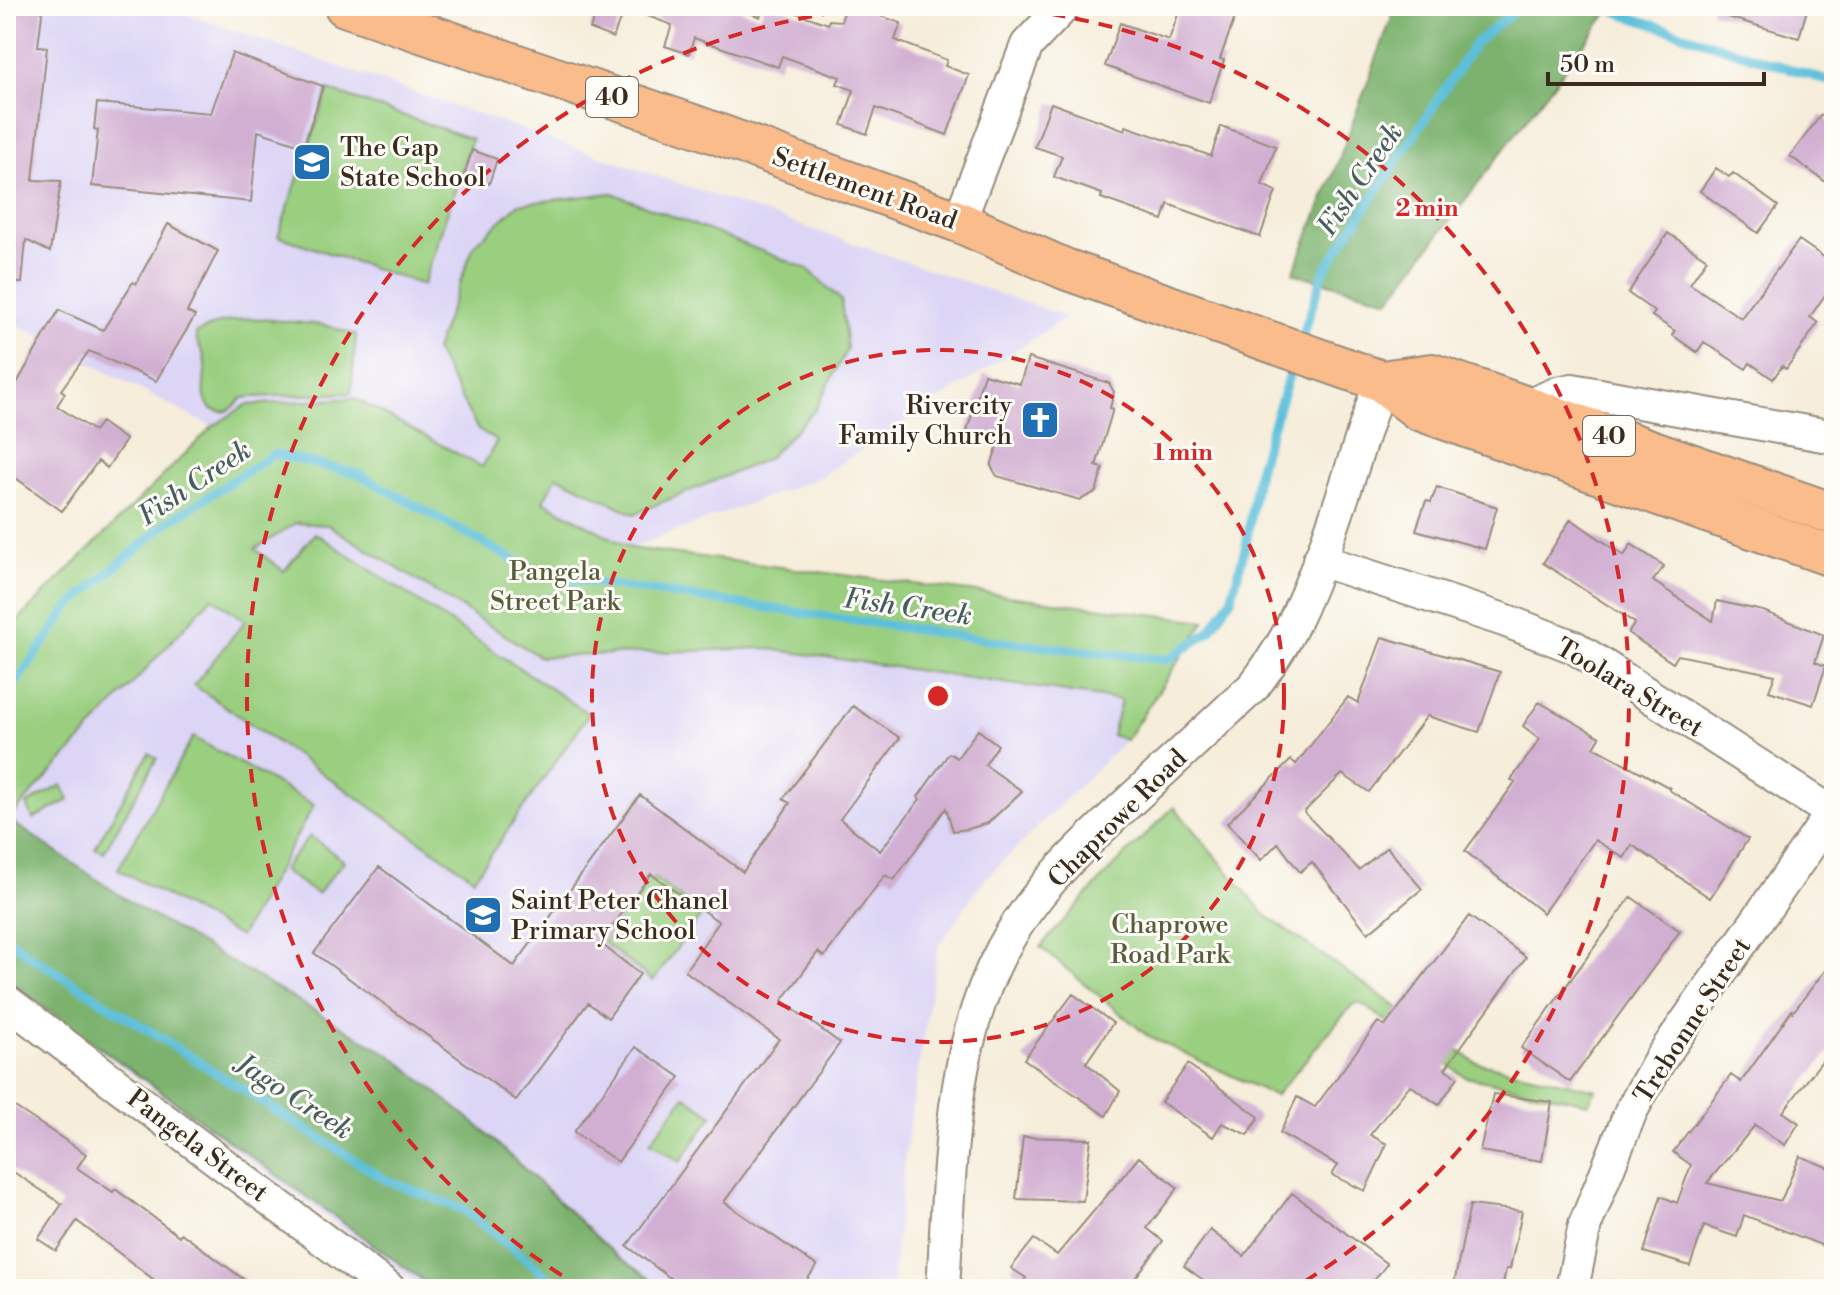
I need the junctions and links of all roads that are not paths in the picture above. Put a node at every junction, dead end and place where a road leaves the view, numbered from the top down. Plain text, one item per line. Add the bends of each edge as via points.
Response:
1 (345, 6) edge
2 (1064, 6) edge
3 (959, 222) junction
4 (1381, 381) junction
5 (1525, 407) junction
6 (1726, 419) junction
7 (1834, 437) edge
8 (1834, 456) edge
9 (1834, 514) edge
10 (1766, 534) junction
11 (1834, 557) edge
12 (1319, 560) junction
13 (1833, 814) edge
14 (8, 1007) edge
15 (389, 1289) edge
16 (943, 1289) edge
17 (1572, 1289) edge

1 - 3 main road, Settlement Road / 40
2 - 3 street via 1027,45
3 - 4 main road, Settlement Road / 40 via 1065,269
4 - 5 main road, Settlement Road / 40 via 1432,374
4 - 10 main road, Settlement Road / 40 via 1419,410
4 - 12 street, Chaprowe Road
5 - 6 street via 1572,390
5 - 9 main road, Settlement Road / 40
5 - 10 main road via 1530,422 1546,436 1689,486
6 - 7 street
6 - 8 street via 1769,442
10 - 11 main road, Settlement Road / 40
12 - 13 street, Toolara Street via 1574,647
12 - 16 street, Chaprowe Road via 1293,626 1254,686 1068,860 1002,950 968,1041 955,1109
13 - 17 street, Trebonne Street via 1659,1061 1631,1111 1585,1225
14 - 15 street, Pangela Street

